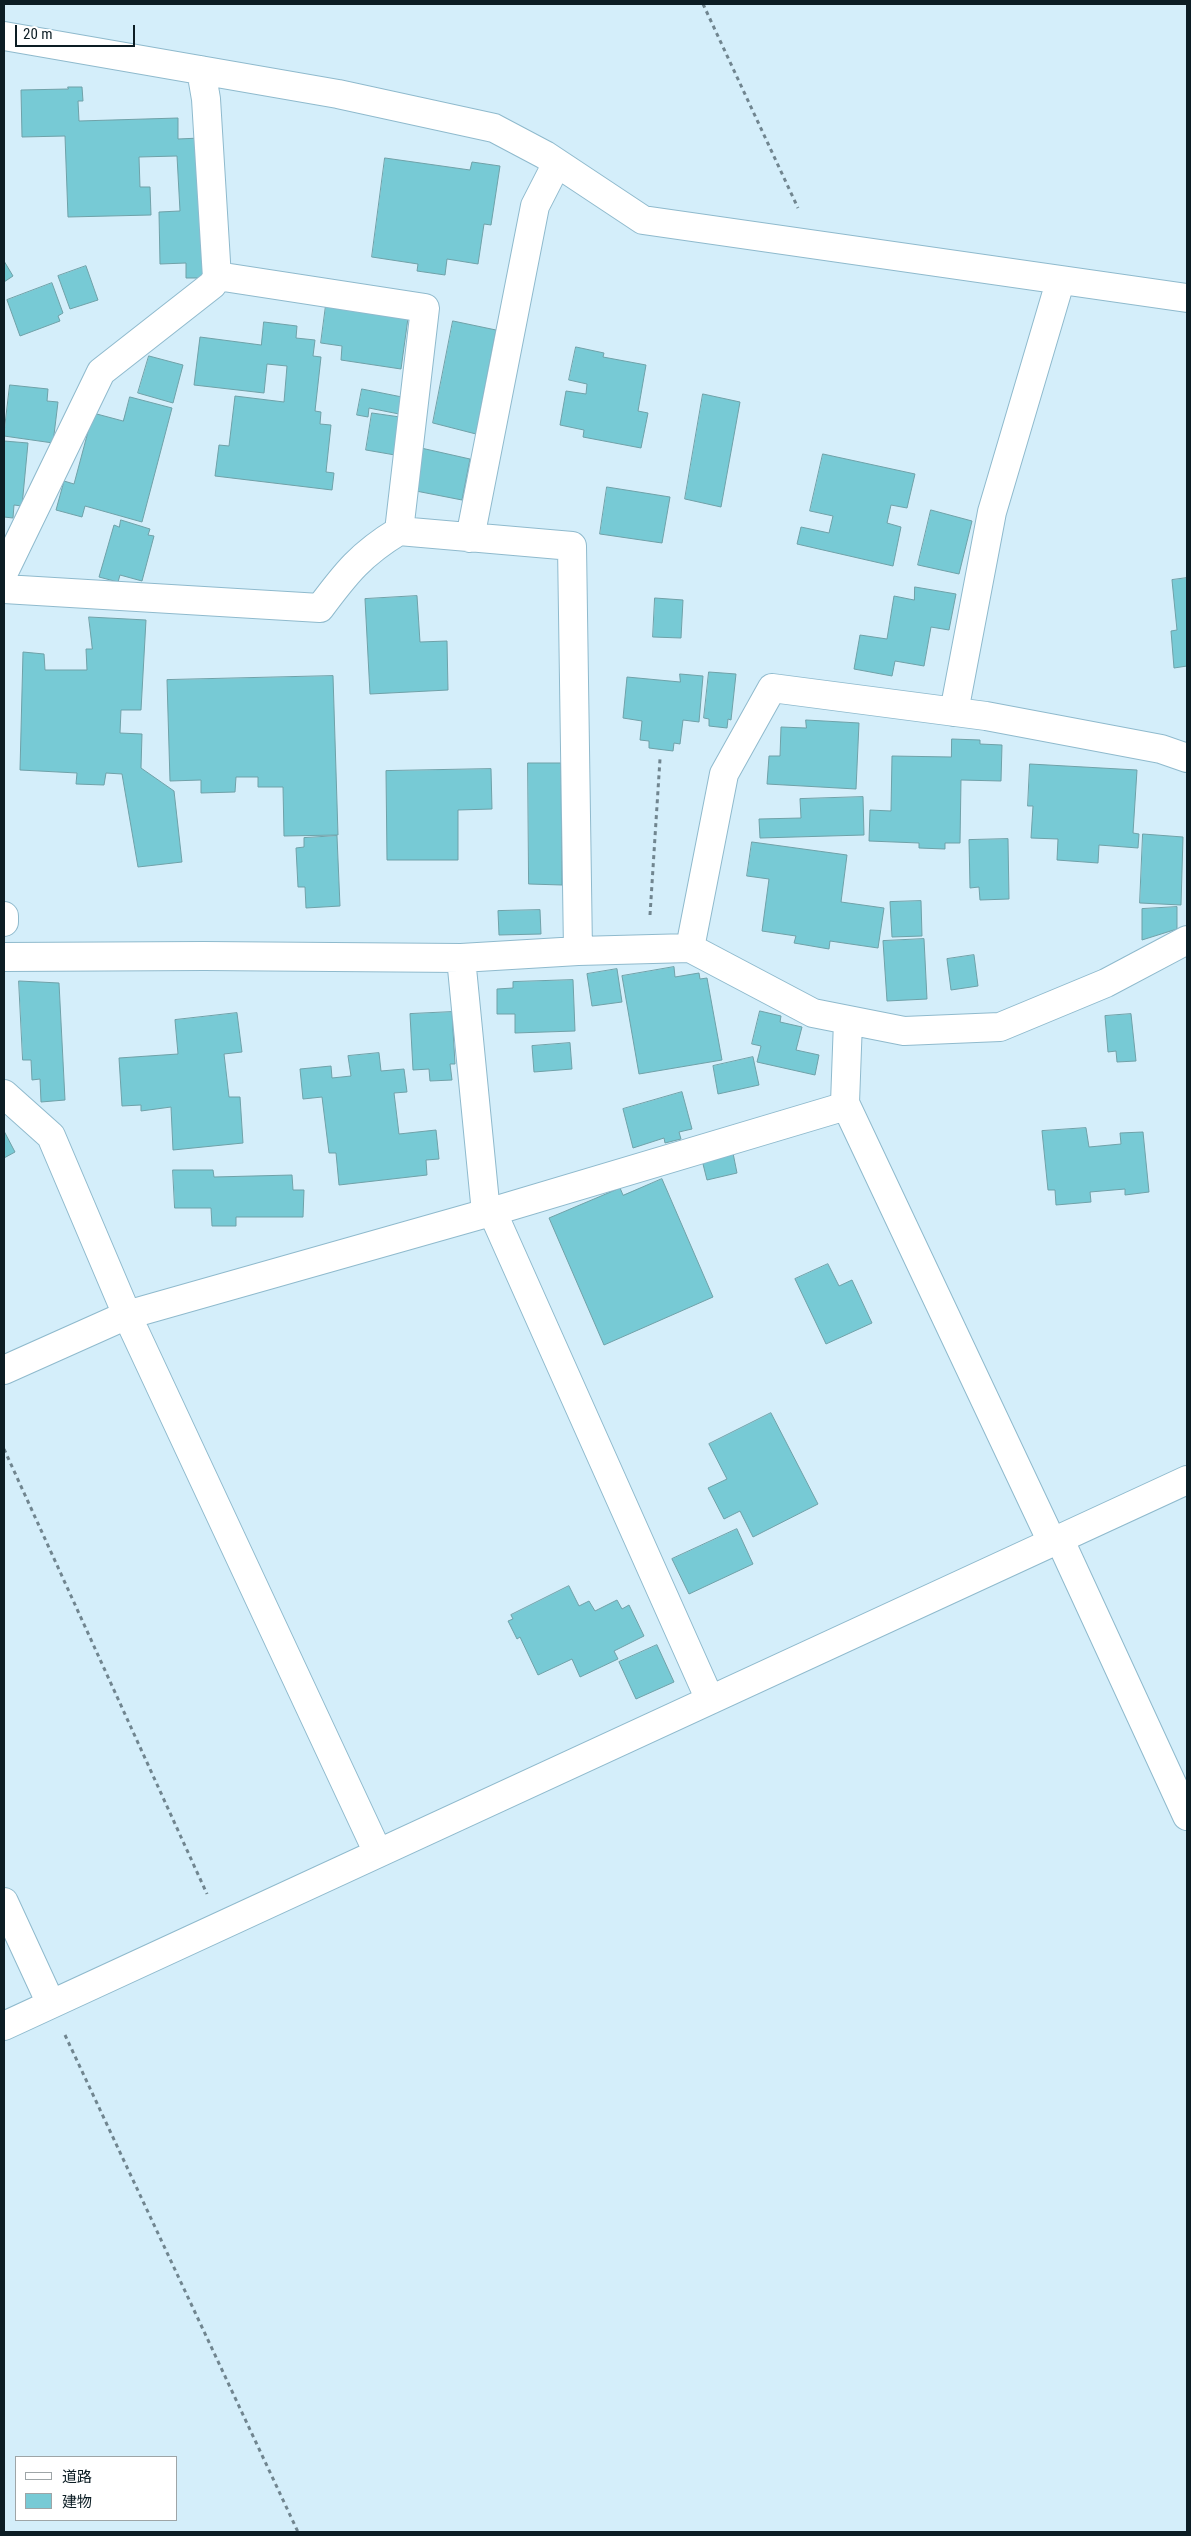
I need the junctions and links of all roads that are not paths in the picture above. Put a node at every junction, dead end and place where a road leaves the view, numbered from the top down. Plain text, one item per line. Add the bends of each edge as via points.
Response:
1 (4, 36) edge
2 (201, 70) junction
3 (557, 163) junction
4 (217, 276) junction
5 (1060, 282) junction
6 (1187, 298) edge
7 (399, 531) junction
8 (470, 538) junction
9 (4, 572) edge
10 (4, 589) edge
11 (954, 712) junction
12 (1187, 758) edge
13 (4, 916) edge
14 (4, 922) edge
15 (1187, 940) edge
16 (690, 948) junction
17 (578, 951) junction
18 (4, 957) edge
19 (461, 958) junction
20 (848, 1021) junction
21 (4, 1094) edge
22 (846, 1106) junction
23 (489, 1212) junction
24 (127, 1315) junction
25 (4, 1370) edge
26 (1187, 1480) edge
27 (1055, 1540) junction
28 (710, 1700) junction
29 (1187, 1816) edge
30 (378, 1853) junction
31 (4, 1902) edge
32 (50, 2004) junction
33 (4, 2026) edge

1 - 2 street
2 - 3 street via 338,94 494,128
2 - 4 street via 206,99
3 - 5 street via 643,220
3 - 8 street via 535,206
4 - 7 street via 425,308
4 - 9 street via 212,286 101,372
5 - 6 street
5 - 11 street via 992,512
7 - 8 street
7 - 10 street via 380,542 350,568 320,608
8 - 17 street via 572,546
11 - 12 street via 1161,749
11 - 16 street via 772,688 724,774
13 - 14 street
15 - 20 street via 1106,983 1000,1027 904,1031
16 - 17 street
16 - 20 street via 813,1013
17 - 19 street
18 - 19 street
19 - 23 street
20 - 22 street
21 - 24 street via 51,1136
22 - 23 street
22 - 27 street
23 - 24 street
23 - 28 street
24 - 25 street
24 - 30 street
26 - 27 street
27 - 28 street
27 - 29 street
28 - 30 street
30 - 32 street
31 - 32 street
32 - 33 street

